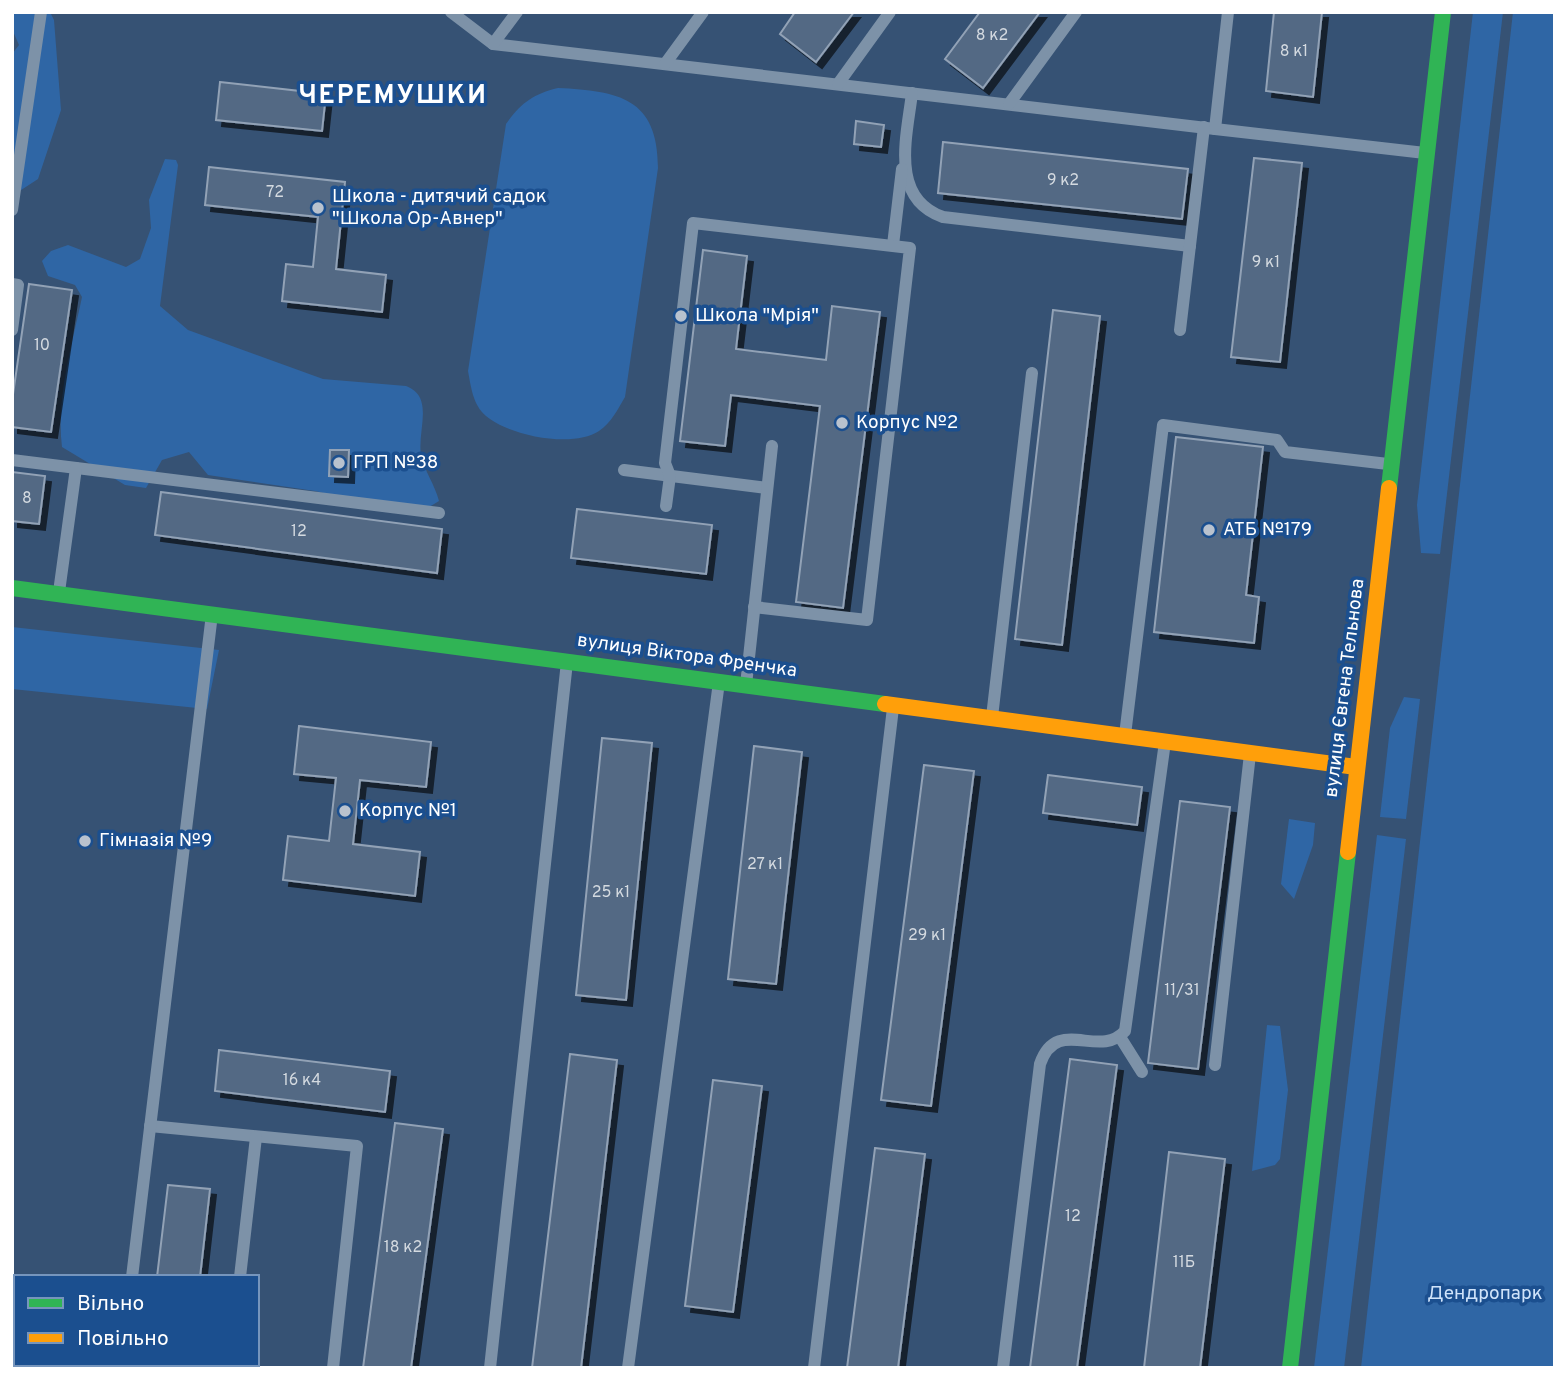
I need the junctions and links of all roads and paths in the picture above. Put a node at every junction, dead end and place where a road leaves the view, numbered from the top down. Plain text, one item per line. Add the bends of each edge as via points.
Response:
1 (41, 12) edge
2 (451, 12) edge
3 (517, 12) edge
4 (703, 12) edge
5 (890, 12) edge
6 (1076, 12) edge
7 (1228, 12) edge
8 (1443, 12) edge
9 (493, 44) junction
10 (665, 64) junction
11 (838, 84) junction
12 (912, 93) junction
13 (1009, 104) junction
14 (12, 109) edge
15 (27, 112) junction
16 (1209, 128) junction
17 (1427, 153) junction
18 (903, 163) junction
19 (12, 210) edge
20 (892, 245) junction
21 (1190, 246) junction
22 (12, 284) edge
23 (12, 330) edge
24 (1180, 330) dead end
25 (1032, 373) dead end
26 (772, 446) dead end
27 (12, 460) edge
28 (1392, 464) junction
29 (76, 468) junction
30 (624, 470) dead end
31 (670, 476) junction
32 (767, 488) junction
33 (666, 506) dead end
34 (439, 513) dead end
35 (12, 588) edge
36 (59, 594) junction
37 (754, 607) junction
38 (212, 614) junction
39 (567, 661) junction
40 (719, 681) junction
41 (746, 685) junction
42 (894, 705) junction
43 (992, 718) junction
44 (1125, 735) junction
45 (1166, 741) junction
46 (1250, 753) junction
47 (1356, 766) junction
48 (1120, 1037) junction
49 (1216, 1065) dead end
50 (1142, 1072) dead end
51 (150, 1126) junction
52 (256, 1137) junction
53 (132, 1275) edge
54 (240, 1275) edge
55 (333, 1368) edge
56 (490, 1368) edge
57 (628, 1368) edge
58 (814, 1368) edge
59 (1003, 1368) edge
60 (1290, 1368) edge

1 - 15 lane
2 - 9 lane
3 - 9 lane
4 - 10 lane
5 - 11 lane
6 - 13 lane
7 - 16 lane
8 - 17 street, вулиця Євгена Тельнова
9 - 10 lane
10 - 11 lane
11 - 12 lane
12 - 13 lane
12 - 18 lane
13 - 16 lane
14 - 15 lane
15 - 19 lane
16 - 17 lane
16 - 21 lane
17 - 28 street, вулиця Євгена Тельнова
18 - 20 lane
18 - 21 lane via 917,201 943,217
20 - 31 lane via 693,223 665,463
20 - 37 lane via 910,248 867,620
21 - 24 lane
22 - 23 lane via 18,285
25 - 43 lane
26 - 32 lane
27 - 29 lane
28 - 44 lane via 1285,452 1276,439 1163,425
28 - 47 street, вулиця Євгена Тельнова
29 - 34 lane
29 - 36 lane
30 - 31 lane
31 - 32 lane
31 - 33 lane
32 - 37 lane
35 - 36 street, вулиця Віктора Френчка
36 - 38 street, вулиця Віктора Френчка
37 - 41 lane
38 - 39 street, вулиця Віктора Френчка
38 - 51 lane
39 - 40 street, вулиця Віктора Френчка
39 - 56 lane
40 - 41 street, вулиця Віктора Френчка
40 - 57 lane
41 - 42 street, вулиця Віктора Френчка
42 - 43 street, вулиця Віктора Френчка
42 - 58 lane
43 - 44 street, вулиця Віктора Френчка
44 - 45 street, вулиця Віктора Френчка
45 - 46 street, вулиця Віктора Френчка
45 - 48 lane via 1129,1021
46 - 47 street, вулиця Віктора Френчка
46 - 49 lane
47 - 60 street, вулиця Євгена Тельнова
48 - 50 lane
48 - 59 lane via 1105,1042 1061,1040 1050,1045 1040,1064
51 - 52 lane
51 - 53 lane
52 - 54 lane
52 - 55 lane via 357,1146

